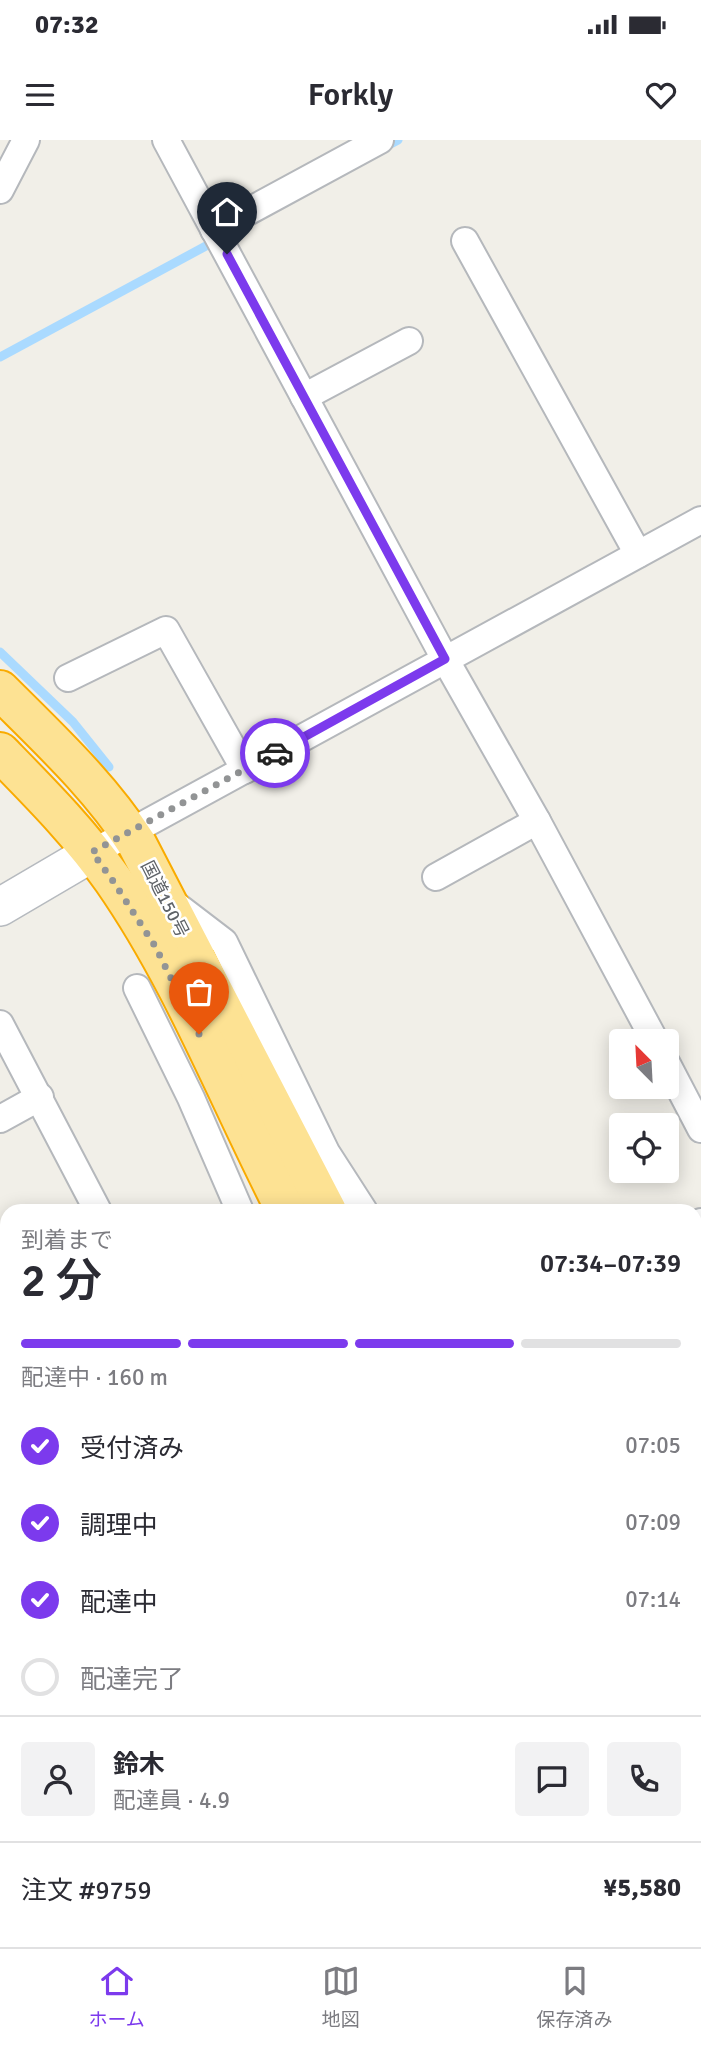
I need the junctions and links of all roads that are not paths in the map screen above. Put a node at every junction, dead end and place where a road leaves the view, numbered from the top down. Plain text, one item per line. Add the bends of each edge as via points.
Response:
1 (166, 140) edge
2 (380, 140) edge
3 (15, 145) edge
4 (0, 190) edge
5 (214, 230) junction
6 (465, 241) dead end
7 (409, 341) dead end
8 (304, 397) junction
9 (701, 520) edge
10 (638, 554) junction
11 (445, 659) junction
12 (68, 678) dead end
13 (0, 690) edge
14 (0, 752) edge
15 (244, 770) junction
16 (537, 821) junction
17 (130, 833) junction
18 (92, 852) junction
19 (436, 877) dead end
20 (163, 896) junction
21 (0, 907) edge
22 (137, 988) dead end
23 (0, 1024) edge
24 (648, 1029) edge
25 (679, 1087) edge
26 (40, 1097) junction
27 (0, 1119) edge
28 (701, 1129) edge
29 (94, 1204) edge
30 (237, 1204) edge
31 (281, 1204) edge
32 (325, 1204) edge
33 (359, 1204) edge

1 - 5 street
2 - 5 street
3 - 4 street
5 - 8 street
6 - 10 street
7 - 8 street
8 - 11 street
9 - 10 street
10 - 11 street
11 - 15 street
11 - 16 street
12 - 15 street via 166,629
13 - 17 highway, 国道150号 via 60,749
14 - 18 highway, 国道150号
15 - 17 street
16 - 19 street
16 - 24 street
17 - 18 street
17 - 20 highway, 国道150号
18 - 21 street
18 - 31 highway, 国道150号 via 155,946
20 - 32 highway, 国道150号
20 - 33 street via 224,942 326,1152
22 - 30 street
23 - 26 street
25 - 28 street
26 - 27 street
26 - 29 street

